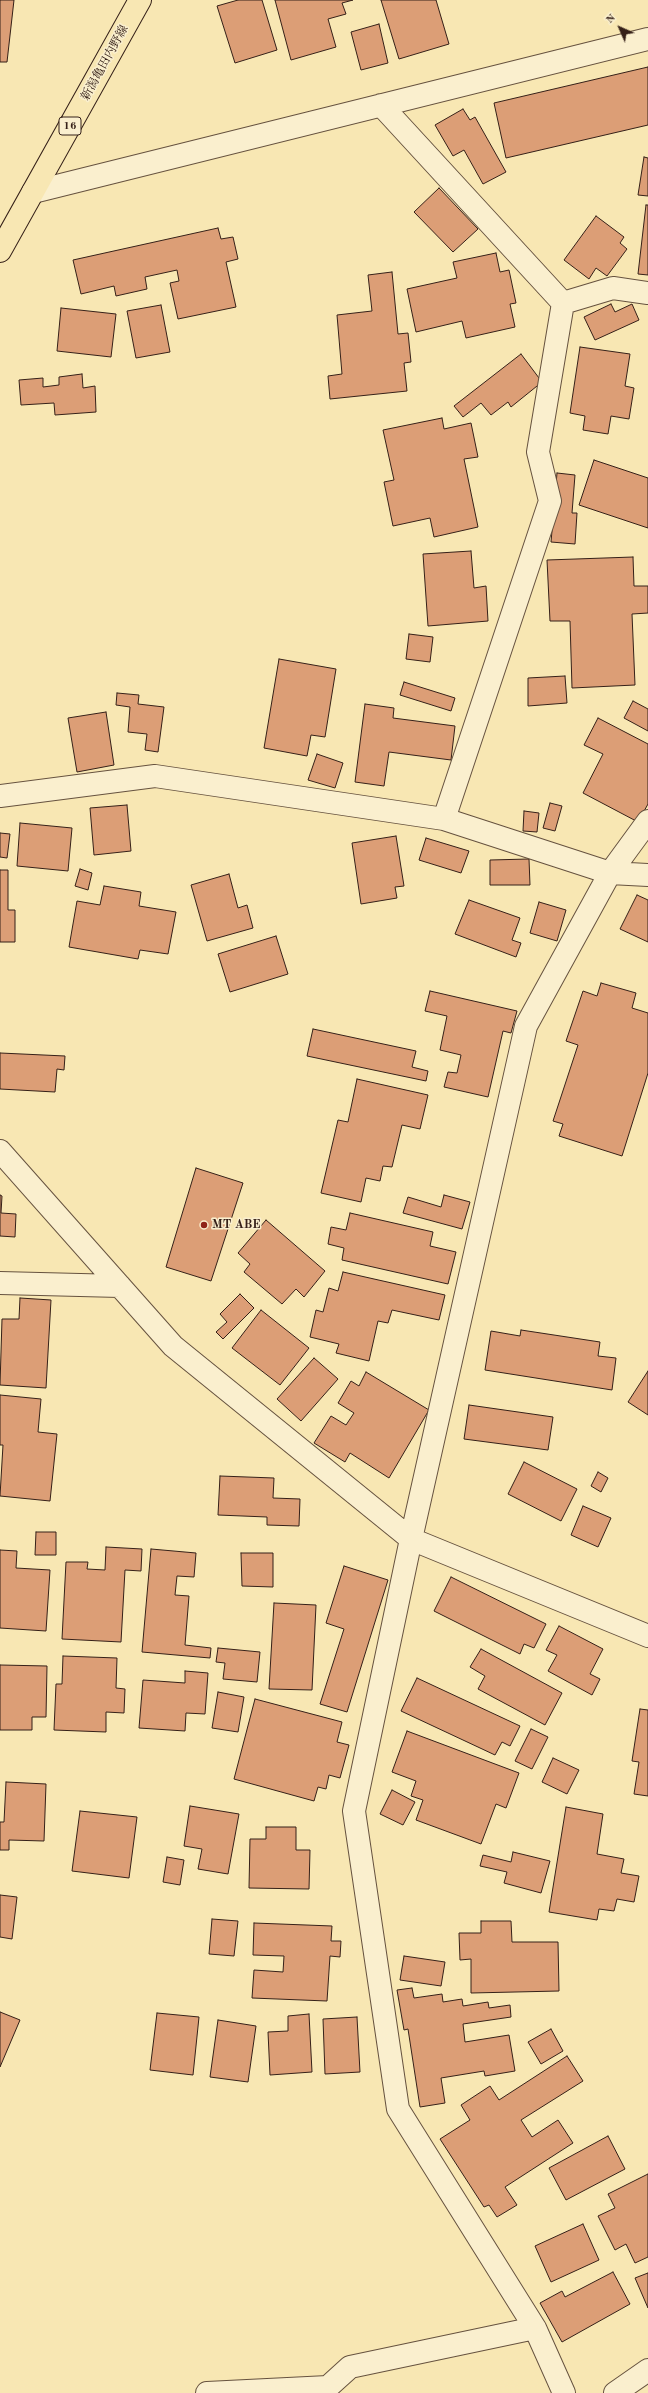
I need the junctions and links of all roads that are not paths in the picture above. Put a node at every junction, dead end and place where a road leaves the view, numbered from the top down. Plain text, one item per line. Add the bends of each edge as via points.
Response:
1 (140, 0) edge
2 (648, 39) edge
3 (381, 105) junction
4 (34, 192) junction
5 (0, 251) edge
6 (648, 293) edge
7 (563, 303) junction
8 (0, 796) edge
9 (444, 819) junction
10 (648, 821) edge
11 (610, 874) junction
12 (648, 875) edge
13 (0, 1151) edge
14 (0, 1283) edge
15 (120, 1286) junction
16 (410, 1539) junction
17 (648, 1636) edge
18 (535, 2328) junction
19 (648, 2370) edge
20 (207, 2393) edge
21 (564, 2393) edge
22 (615, 2393) edge

1 - 4 main road, 新潟亀田内野線 / 16
2 - 3 street
3 - 4 street
3 - 7 street
4 - 5 main road, 新潟亀田内野線 / 16
6 - 7 street via 613,288
7 - 9 street via 538,452 550,501
8 - 9 street via 155,776
9 - 11 street
10 - 11 street
11 - 12 street
11 - 16 street via 526,1026
13 - 15 street
14 - 15 street
15 - 16 street via 173,1346
16 - 17 street
16 - 18 street via 354,1811 398,2109
18 - 20 street via 350,2367 328,2387
18 - 21 street
19 - 22 street

